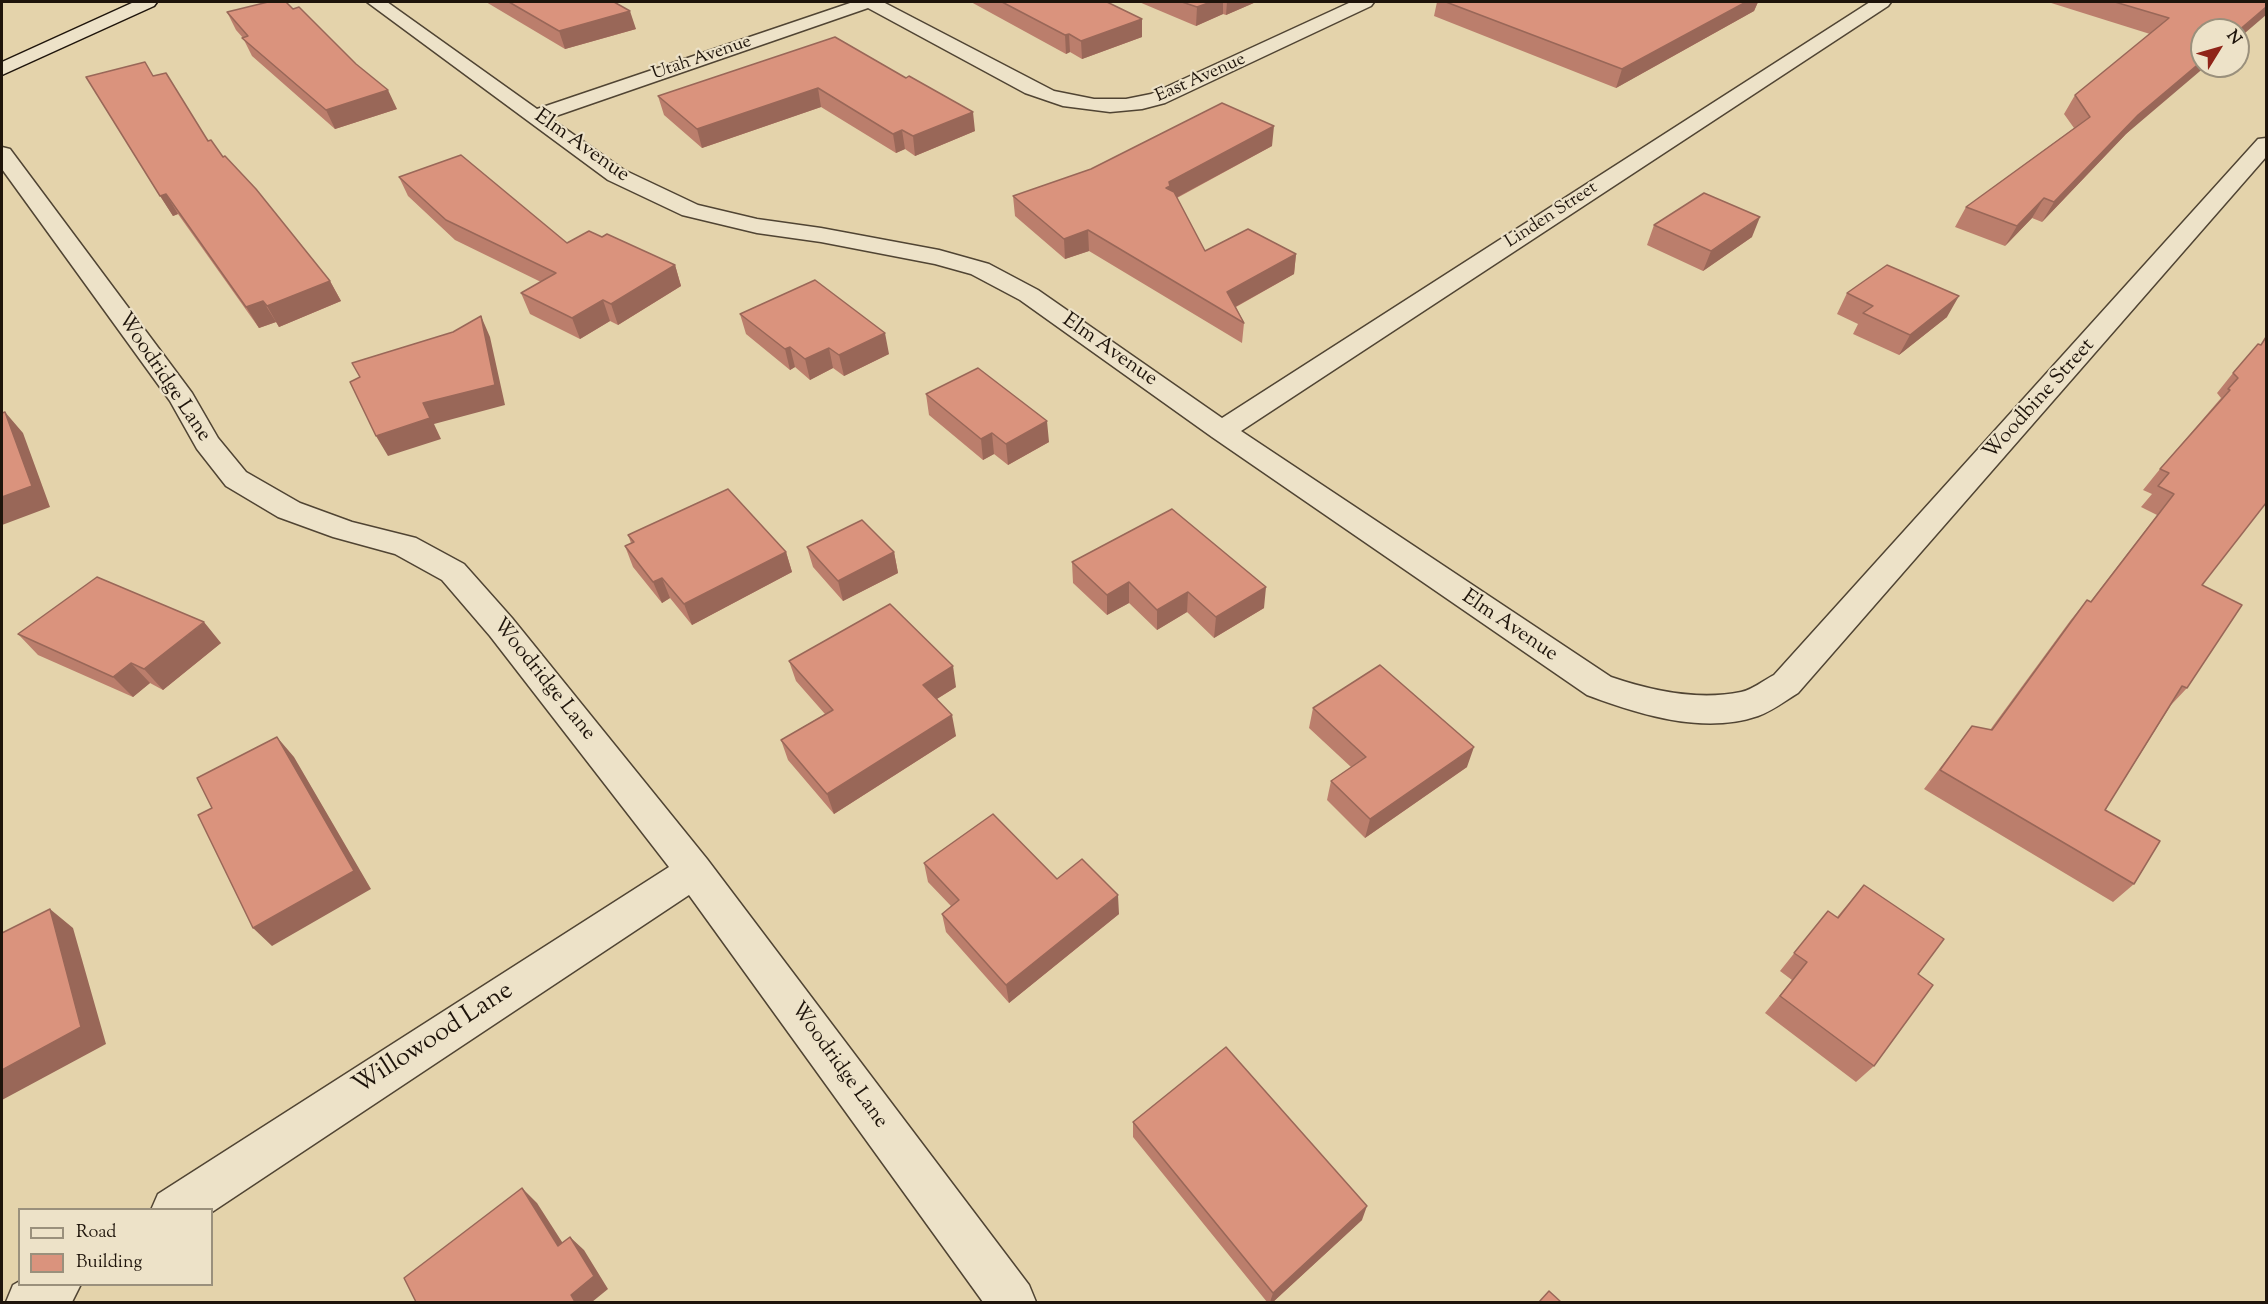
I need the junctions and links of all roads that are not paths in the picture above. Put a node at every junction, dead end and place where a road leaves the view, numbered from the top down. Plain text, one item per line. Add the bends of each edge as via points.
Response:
1 (148, 2) edge
2 (376, 2) edge
3 (869, 2) edge
4 (1365, 2) edge
5 (1882, 2) edge
6 (2, 69) edge
7 (536, 116) junction
8 (2266, 144) edge
9 (2, 154) edge
10 (1222, 430) junction
11 (1813, 656) joint
12 (694, 871) junction
13 (176, 1208) edge
14 (55, 1286) edge
15 (30, 1302) edge
16 (1012, 1302) edge

1 - 6 street
2 - 7 street, Elm Avenue
3 - 4 street, East Avenue via 1032,89 1053,98 1107,107 1135,106 1158,99
3 - 7 street, Utah Avenue
5 - 10 street, Linden Street
7 - 10 street, Elm Avenue via 616,175 690,210 757,226 939,257 980,269 1029,295
8 - 11 street, Woodbine Street
9 - 12 street, Woodridge Lane via 236,479 289,510 405,546 453,572
10 - 11 street, Elm Avenue via 1555,658 1617,693 1697,710 1749,705 1786,684
12 - 13 street, Willowood Lane
12 - 16 street, Woodridge Lane
14 - 15 street

